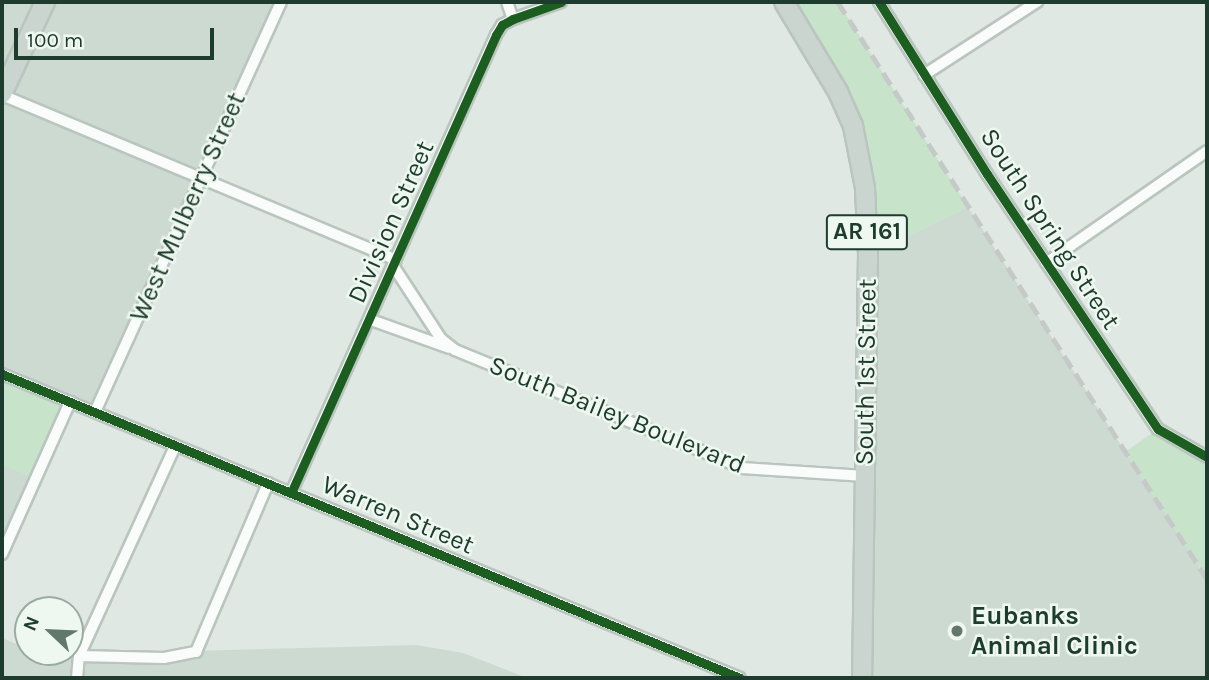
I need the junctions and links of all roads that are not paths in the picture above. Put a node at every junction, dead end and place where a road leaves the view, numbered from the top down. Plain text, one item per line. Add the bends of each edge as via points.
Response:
1 (45, 2) edge
2 (281, 2) edge
3 (507, 2) edge
4 (561, 2) edge
5 (784, 2) edge
6 (879, 2) edge
7 (1037, 2) edge
8 (513, 19) junction
9 (924, 75) junction
10 (2, 94) edge
11 (1207, 151) edge
12 (201, 179) junction
13 (395, 263) junction
14 (1046, 263) junction
15 (371, 320) junction
16 (455, 350) junction
17 (2, 374) edge
18 (70, 401) junction
19 (95, 412) junction
20 (174, 446) junction
21 (1207, 457) edge
22 (864, 476) junction
23 (268, 483) junction
24 (291, 493) junction
25 (2, 554) edge
26 (84, 645) edge
27 (84, 656) edge
28 (740, 678) edge
29 (862, 678) edge

1 - 10 main road
2 - 12 street, West Mulberry Street
3 - 8 street
4 - 8 street
5 - 22 main road, South 1st Street / AR 161 via 834,83 853,126 861,162 868,255
6 - 9 street, South Spring Street
7 - 9 street
8 - 13 street, Division Street via 496,35
9 - 14 street, South Spring Street
10 - 12 street
11 - 14 street
12 - 13 street
12 - 19 street, West Mulberry Street
13 - 15 street, Division Street
13 - 16 street, South Bailey Boulevard via 440,339
14 - 21 street, South Spring Street via 1158,429
15 - 16 street, South Bailey Boulevard
15 - 24 street, Division Street
16 - 22 street, South Bailey Boulevard via 743,468
17 - 18 street, Warren Street
18 - 19 street, Warren Street
18 - 25 street
19 - 20 street, Warren Street
20 - 23 street, Warren Street
20 - 26 street
22 - 29 main road, South 1st Street / AR 161
23 - 24 street, Warren Street
23 - 27 street via 196,652 164,658
24 - 28 street, Warren Street

